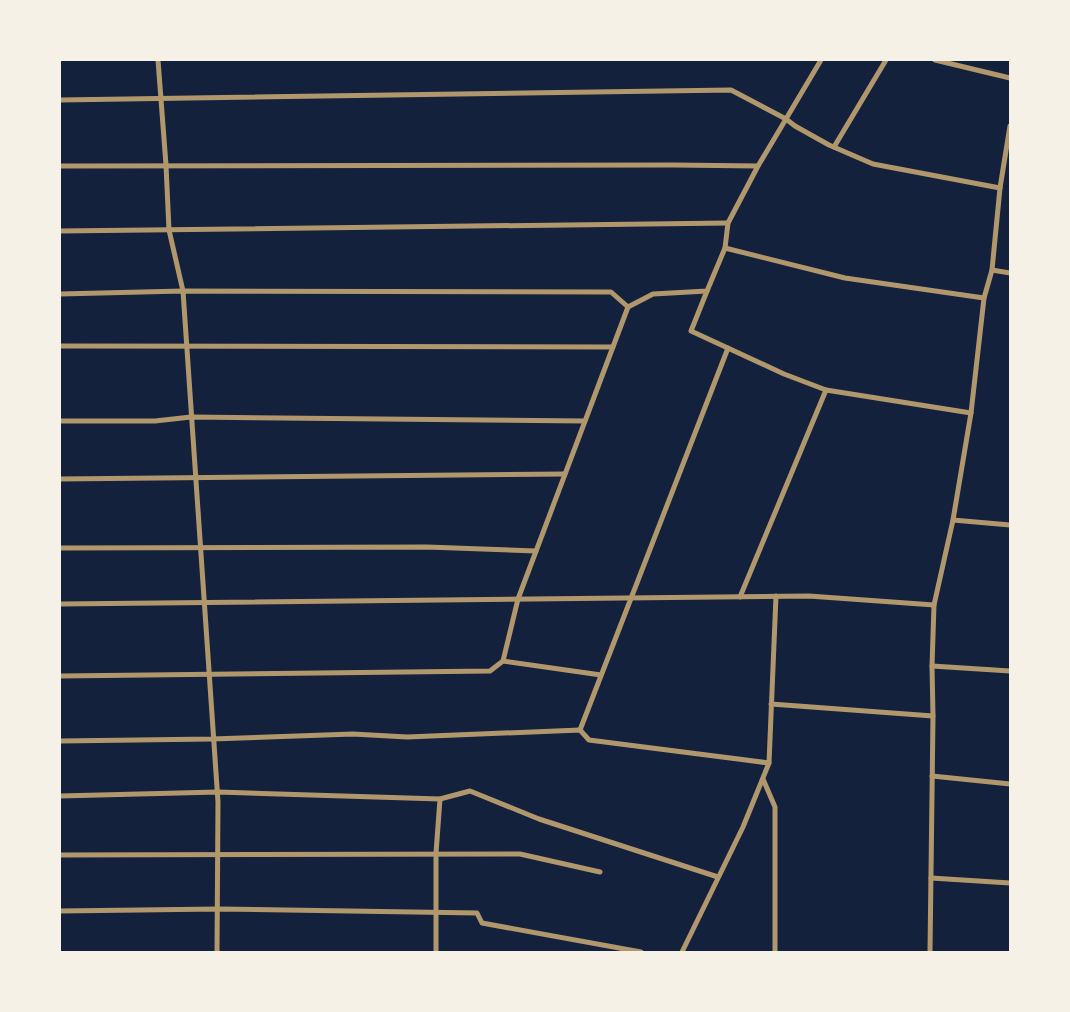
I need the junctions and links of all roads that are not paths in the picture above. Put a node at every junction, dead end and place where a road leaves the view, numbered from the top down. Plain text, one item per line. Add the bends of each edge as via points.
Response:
1 (158, 60) edge
2 (821, 60) edge
3 (886, 60) edge
4 (935, 60) edge
5 (1010, 78) edge
6 (161, 99) junction
7 (60, 100) edge
8 (786, 118) junction
9 (1010, 126) edge
10 (834, 147) junction
11 (166, 165) junction
12 (60, 166) edge
13 (758, 166) junction
14 (1000, 188) junction
15 (728, 223) junction
16 (169, 230) junction
17 (60, 231) edge
18 (725, 248) junction
19 (992, 270) junction
20 (1010, 273) edge
21 (183, 291) junction
22 (707, 291) junction
23 (60, 294) edge
24 (984, 298) junction
25 (628, 307) junction
26 (60, 346) edge
27 (187, 346) junction
28 (613, 347) junction
29 (728, 348) junction
30 (826, 390) junction
31 (970, 413) junction
32 (191, 417) junction
33 (60, 421) edge
34 (585, 421) junction
35 (565, 474) junction
36 (196, 478) junction
37 (60, 479) edge
38 (953, 520) junction
39 (1010, 524) edge
40 (201, 547) junction
41 (60, 548) edge
42 (536, 551) junction
43 (776, 596) junction
44 (740, 597) junction
45 (631, 598) junction
46 (518, 599) junction
47 (205, 602) junction
48 (60, 604) edge
49 (934, 604) junction
50 (503, 661) junction
51 (932, 666) junction
52 (1010, 671) edge
53 (210, 674) junction
54 (601, 675) junction
55 (60, 676) edge
56 (771, 704) junction
57 (933, 716) junction
58 (580, 730) junction
59 (214, 739) junction
60 (60, 741) edge
61 (769, 763) junction
62 (932, 776) junction
63 (762, 779) junction
64 (1010, 784) edge
65 (218, 792) junction
66 (60, 796) edge
67 (440, 799) junction
68 (218, 854) junction
69 (436, 854) junction
70 (60, 855) edge
71 (600, 872) dead end
72 (718, 877) junction
73 (931, 878) junction
74 (1010, 883) edge
75 (218, 909) junction
76 (60, 911) edge
77 (436, 911) junction
78 (217, 952) edge
79 (436, 952) edge
80 (641, 952) edge
81 (682, 952) edge
82 (775, 952) edge
83 (930, 952) edge

1 - 6 street
2 - 8 street
3 - 10 street
4 - 5 street
6 - 7 street
6 - 8 street via 731,90
6 - 11 street
8 - 10 street
8 - 13 street
9 - 14 street
10 - 14 street via 873,164
11 - 12 street
11 - 13 street
11 - 16 street
13 - 15 street
14 - 19 street
15 - 16 street
15 - 18 street
16 - 17 street
16 - 21 street
18 - 22 street
18 - 24 street via 845,278
19 - 20 street
19 - 24 street
21 - 23 street
21 - 25 street via 611,292
21 - 27 street
22 - 25 street via 653,294
22 - 29 street via 691,331
24 - 31 street
25 - 28 street
26 - 27 street
27 - 28 street
27 - 32 street
28 - 34 street
29 - 30 street
29 - 45 street
30 - 31 street
30 - 44 street
31 - 38 street
32 - 33 street via 155,421
32 - 34 street
32 - 36 street
34 - 35 street
35 - 36 street
35 - 42 street
36 - 37 street
36 - 40 street
38 - 39 street
38 - 49 street
40 - 41 street
40 - 42 street via 427,547
40 - 47 street
42 - 46 street
43 - 44 street
43 - 49 street
43 - 56 street
44 - 45 street
45 - 46 street
45 - 54 street
46 - 47 street
46 - 50 street
47 - 48 street
47 - 53 street
49 - 51 street
50 - 53 street via 490,671
50 - 54 street
51 - 52 street
51 - 57 street
53 - 55 street
53 - 59 street
54 - 58 street
56 - 57 street
56 - 61 street
57 - 62 street
58 - 59 street via 407,737 353,734
58 - 61 street via 589,740
59 - 60 street
59 - 65 street
61 - 63 street
62 - 64 street
62 - 73 street
63 - 72 street
63 - 82 street via 774,807
65 - 66 street
65 - 67 street
65 - 68 street
67 - 69 street
67 - 72 street via 470,791 539,819
68 - 69 street
68 - 70 street
68 - 75 street
69 - 71 street via 520,854
69 - 77 street
72 - 81 street
73 - 74 street
73 - 83 street
75 - 76 street
75 - 77 street
75 - 78 street
77 - 79 street
77 - 80 street via 477,913 482,923

